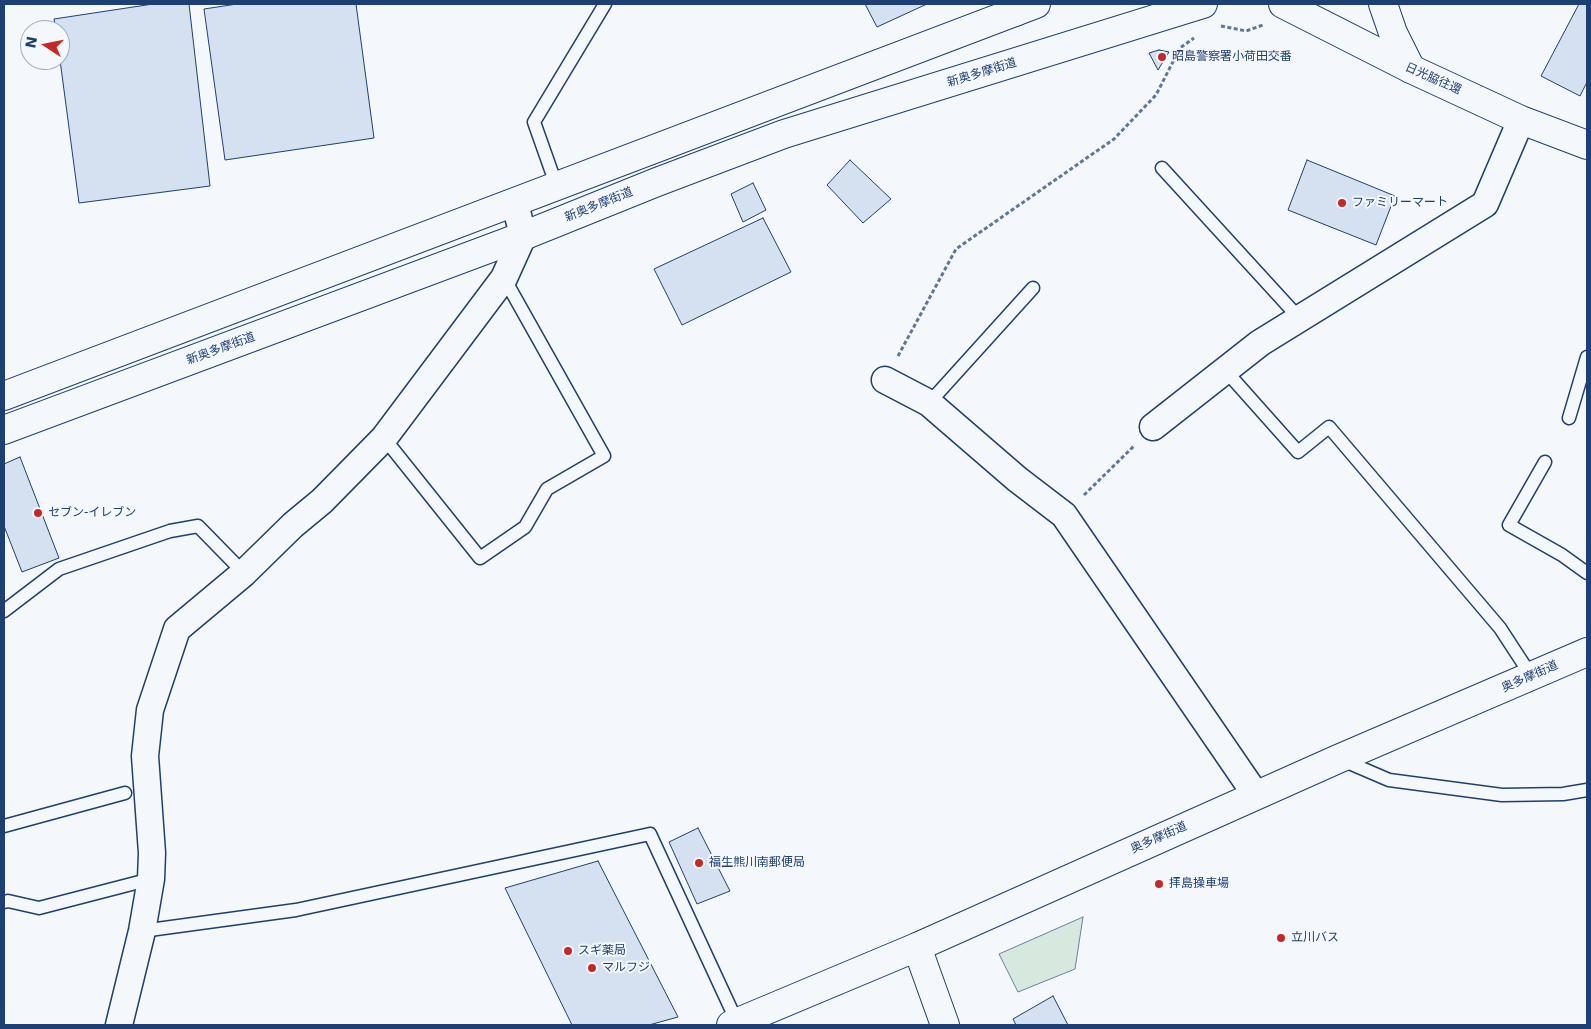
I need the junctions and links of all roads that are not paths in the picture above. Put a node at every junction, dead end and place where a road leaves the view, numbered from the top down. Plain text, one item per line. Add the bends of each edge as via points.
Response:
1 (605, 4) edge
2 (1203, 4) edge
3 (1283, 4) edge
4 (1383, 4) edge
5 (1025, 7) edge
6 (1412, 69) junction
7 (1520, 120) junction
8 (1587, 145) edge
9 (1162, 168) dead end
10 (557, 187) junction
11 (514, 203) junction
12 (523, 236) junction
13 (504, 278) junction
14 (1033, 288) dead end
15 (1300, 319) junction
16 (1587, 357) edge
17 (1225, 370) junction
18 (885, 380) road end
19 (4, 396) edge
20 (929, 403) junction
21 (1569, 418) dead end
22 (1153, 427) road end
23 (4, 430) edge
24 (384, 438) junction
25 (1545, 462) dead end
26 (244, 573) junction
27 (1587, 573) edge
28 (4, 611) edge
29 (1587, 652) edge
30 (1532, 677) junction
31 (1338, 759) junction
32 (1587, 790) edge
33 (125, 793) dead end
34 (1256, 795) junction
35 (4, 826) edge
36 (151, 878) junction
37 (4, 902) edge
38 (142, 931) junction
39 (917, 947) junction
40 (734, 1024) edge
41 (119, 1025) edge
42 (945, 1025) edge

1 - 10 lane via 534,122
2 - 12 main road, 新奥多摩街道 via 784,134
3 - 6 main road, 日光脇往還
4 - 6 main road via 1393,33
5 - 10 main road
6 - 7 main road, 日光脇往還
7 - 8 main road, 日光脇往還
7 - 15 street via 1486,204
9 - 15 lane
10 - 11 main road
11 - 12 street
11 - 19 main road
12 - 13 street
12 - 23 main road, 新奥多摩街道
13 - 24 street
13 - 24 lane via 604,456 547,489 525,527 480,558
14 - 20 lane
15 - 17 street via 1260,343
16 - 21 lane
17 - 22 street
17 - 30 lane via 1298,452 1329,427 1500,628
18 - 20 street
20 - 34 street via 1064,515
24 - 26 street
25 - 27 lane via 1510,525
26 - 28 lane via 198,526 170,531 59,569
26 - 36 street via 177,629 150,710 145,756
29 - 30 main road, 奥多摩街道
30 - 31 main road, 奥多摩街道
31 - 32 lane via 1389,780 1483,792 1563,794
31 - 34 main road, 奥多摩街道
33 - 35 lane
34 - 39 main road, 奥多摩街道
36 - 37 lane via 39,908
36 - 38 street
38 - 40 lane via 296,910 650,834
38 - 41 street
39 - 40 main road, 奥多摩街道
39 - 42 main road

